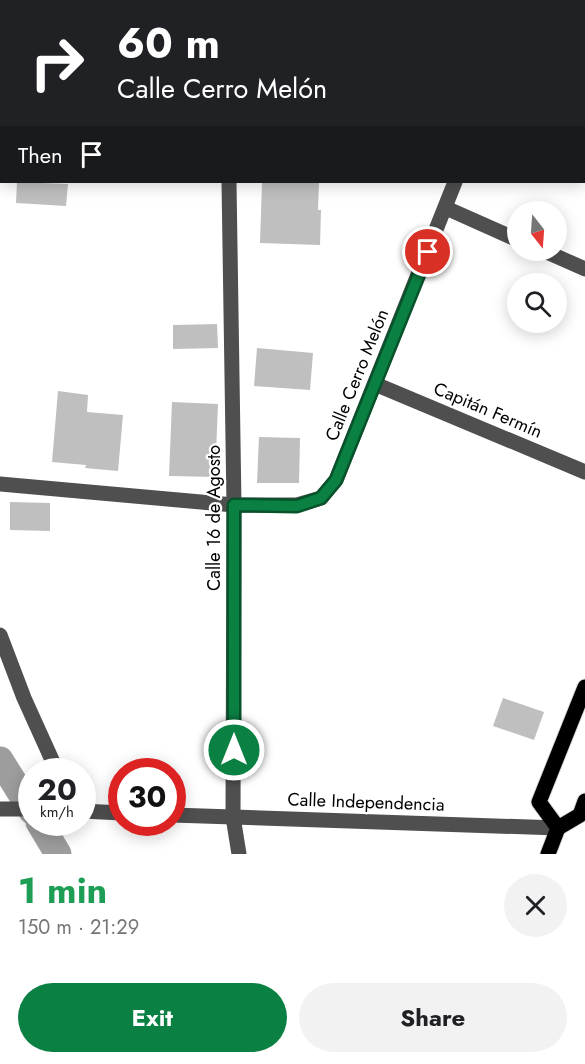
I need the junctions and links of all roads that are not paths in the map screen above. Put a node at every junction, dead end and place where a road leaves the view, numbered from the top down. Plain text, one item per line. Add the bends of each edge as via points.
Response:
1 (230, 183) edge
2 (455, 183) edge
3 (446, 208) junction
4 (507, 235) edge
5 (567, 261) edge
6 (585, 269) edge
7 (375, 384) junction
8 (585, 472) edge
9 (0, 484) edge
10 (234, 505) junction
11 (0, 635) edge
12 (585, 687) edge
13 (51, 758) edge
14 (585, 801) edge
15 (1, 809) edge
16 (18, 809) edge
17 (186, 815) edge
18 (233, 817) junction
19 (558, 828) junction
20 (238, 854) edge
21 (548, 854) edge

1 - 10 street, Calle 16 de Agosto
2 - 3 street, Calle Cerro Melón
3 - 4 street
3 - 7 street, Calle Cerro Melón
5 - 6 street
7 - 8 street, Capitán Fermín
7 - 10 street, Calle Cerro Melón via 336,480 321,498 297,506
9 - 10 street, Calle Cerro Melón
10 - 18 street, Calle 16 de Agosto
11 - 13 street
12 - 19 main road via 539,802
14 - 19 main road via 580,815
15 - 16 street
17 - 18 street, Calle Independencia
18 - 19 street, Calle Independencia
18 - 20 street, Calle 16 de Agosto
19 - 21 main road

